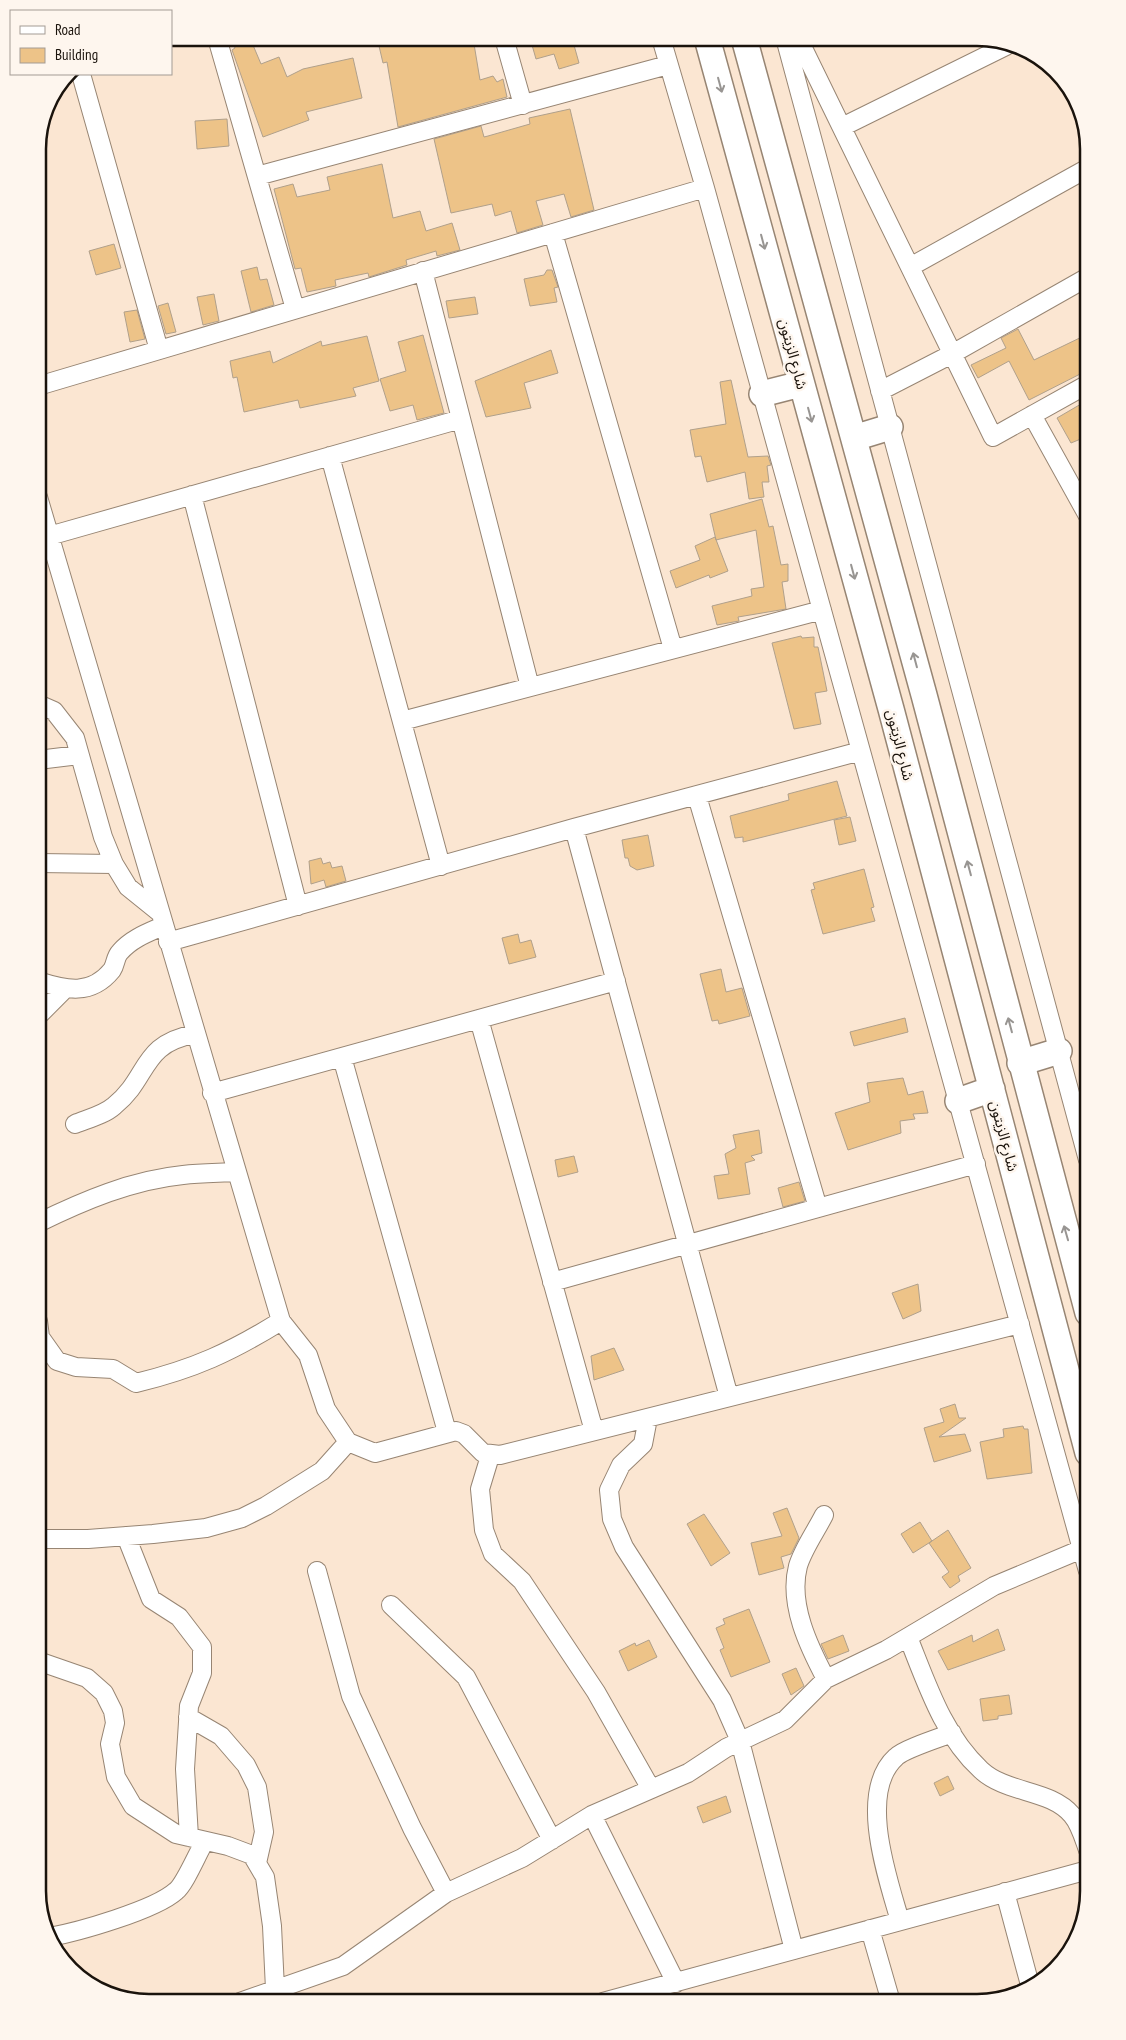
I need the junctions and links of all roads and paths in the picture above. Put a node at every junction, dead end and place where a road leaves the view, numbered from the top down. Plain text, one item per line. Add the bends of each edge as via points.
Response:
1 (219, 46) edge
2 (506, 46) edge
3 (663, 46) edge
4 (709, 46) edge
5 (746, 46) edge
6 (787, 46) edge
7 (802, 46) edge
8 (1000, 49) edge
9 (668, 65) junction
10 (81, 75) edge
11 (523, 105) junction
12 (842, 127) junction
13 (1080, 172) edge
14 (257, 176) junction
15 (705, 188) junction
16 (553, 233) junction
17 (910, 267) junction
18 (422, 271) junction
19 (1080, 282) edge
20 (295, 309) junction
21 (159, 350) junction
22 (952, 354) junction
23 (46, 384) edge
24 (802, 384) junction
25 (1080, 388) edge
26 (880, 391) junction
27 (762, 394) junction
28 (1032, 415) junction
29 (461, 419) junction
30 (890, 427) junction
31 (854, 438) junction
32 (330, 456) junction
33 (192, 495) junction
34 (1080, 502) edge
35 (46, 525) edge
36 (49, 536) junction
37 (822, 610) junction
38 (673, 649) junction
39 (530, 687) junction
40 (924, 695) junction
41 (46, 708) edge
42 (891, 709) junction
43 (402, 721) junction
44 (861, 751) junction
45 (79, 755) junction
46 (46, 759) edge
47 (945, 777) junction
48 (910, 786) junction
49 (696, 796) junction
50 (574, 828) junction
51 (46, 863) edge
52 (114, 864) junction
53 (441, 866) junction
54 (298, 906) junction
55 (163, 927) junction
56 (616, 981) junction
57 (46, 984) edge
58 (64, 990) junction
59 (46, 1008) edge
60 (479, 1019) junction
61 (195, 1034) junction
62 (1059, 1050) junction
63 (342, 1057) junction
64 (1020, 1063) junction
65 (992, 1089) junction
66 (212, 1093) junction
67 (958, 1101) junction
68 (75, 1124) dead end
69 (1080, 1130) edge
70 (976, 1164) junction
71 (236, 1172) junction
72 (818, 1208) junction
73 (46, 1219) edge
74 (688, 1244) junction
75 (1080, 1266) edge
76 (552, 1282) junction
77 (280, 1321) junction
78 (1020, 1324) junction
79 (46, 1352) edge
80 (729, 1397) junction
81 (648, 1418) junction
82 (1080, 1423) edge
83 (594, 1431) junction
84 (447, 1432) junction
85 (348, 1442) junction
86 (490, 1456) junction
87 (824, 1515) dead end
88 (126, 1536) junction
89 (46, 1539) edge
90 (1080, 1542) edge
91 (1080, 1550) edge
92 (316, 1571) dead end
93 (390, 1606) dead end
94 (908, 1637) junction
95 (46, 1664) edge
96 (826, 1679) junction
97 (188, 1717) junction
98 (952, 1733) junction
99 (740, 1741) junction
100 (651, 1789) junction
101 (592, 1815) junction
102 (1080, 1831) edge
103 (197, 1839) junction
104 (552, 1840) junction
105 (257, 1863) junction
106 (1080, 1872) edge
107 (446, 1892) junction
108 (1005, 1892) junction
109 (900, 1921) junction
110 (870, 1929) junction
111 (57, 1936) edge
112 (794, 1950) junction
113 (1028, 1979) edge
114 (676, 1983) junction
115 (276, 1989) junction
116 (262, 1994) edge
117 (634, 1994) edge
118 (889, 1994) edge

1 - 14 street
2 - 11 street
3 - 9 street
4 -> 24 main road, شارع الزيتون
5 - 31 main road
6 - 26 street
7 - 12 street
8 - 12 street
9 - 11 street
9 - 15 street
10 - 21 street
11 - 14 street
12 - 17 street
13 - 17 street
14 - 20 street
15 - 16 street
15 - 27 street
16 - 18 street
16 - 38 street
17 - 22 street
18 - 20 street
18 - 29 street
19 - 22 street
20 - 21 street
21 - 23 street
22 - 26 street
22 - 28 street via 993,437
24 - 27 main road
24 -> 42 main road, شارع الزيتون
25 - 28 street
26 - 30 street
27 - 37 street
28 - 34 street
29 - 32 street
29 - 39 street
30 - 31 main road
30 - 62 street
40 -> 31 main road
32 - 33 street
32 - 43 street
33 - 36 street
33 - 54 street
35 - 36 street
36 - 55 street
37 - 38 street
37 - 44 street
38 - 39 street
39 - 43 street
40 - 42 main road via 923,703 913,714 905,716
40 - 47 main road
41 - 45 street via 54,711 75,738
42 - 48 main road, شارع الزيتون
43 - 53 street
44 - 49 street
44 - 67 street
45 - 46 street
45 - 52 street
47 - 48 main road via 926,773
64 -> 47 main road
48 - 65 main road, شارع الزيتون
49 - 50 street
49 - 72 street
50 - 53 street
50 - 56 street
51 - 52 street
52 - 55 street via 128,887
53 - 54 street
54 - 55 street
55 - 58 street via 131,941 118,954 114,967 103,980 90,987
55 - 61 street
56 - 60 street
56 - 74 street
57 - 58 street
58 - 59 street
60 - 63 street
60 - 76 street
61 - 66 street
61 - 68 street via 177,1037 159,1048 131,1089 113,1108
62 - 64 main road
62 - 69 street
63 - 66 street
63 - 84 street
75 -> 64 main road
65 - 67 main road
65 - 82 main road, شارع الزيتون
66 - 71 street
67 - 70 street
70 - 72 street
70 - 78 street
71 - 73 street via 182,1175 125,1188 86,1200
71 - 77 street
72 - 74 street
74 - 76 street
74 - 80 street
76 - 83 street
77 - 79 street via 209,1362 136,1383 114,1369 76,1367 57,1361
77 - 85 street via 308,1355 326,1409
78 - 80 street
78 - 90 street
80 - 81 street
81 - 83 street
81 - 99 street via 643,1444 621,1465 609,1490 612,1519 624,1547 722,1700
83 - 86 street
84 - 85 street via 376,1453
84 - 86 street via 464,1434
85 - 88 street via 322,1471 242,1518 206,1528
86 - 100 street via 480,1489 484,1530 493,1554 522,1581 570,1652
87 - 96 street via 798,1567 796,1604 808,1645
88 - 89 street
88 - 97 street via 151,1599 179,1617 202,1647 202,1673
91 - 94 street via 994,1586
92 - 107 street via 351,1696 412,1828
93 - 104 street via 466,1677
94 - 96 street
94 - 98 street via 940,1713
95 - 103 street via 87,1678 104,1692 113,1711 110,1744 116,1777 133,1806 176,1834
96 - 99 street via 785,1720
97 - 103 street via 185,1769
97 - 105 street via 221,1736 246,1765 257,1787 264,1832
98 - 102 street via 982,1771 1004,1786 1061,1804 1074,1817
98 - 109 street via 896,1756 882,1774 876,1817 882,1856
99 - 100 street via 688,1773
99 - 112 street
100 - 101 street
101 - 104 street
101 - 114 street
103 - 105 street via 252,1855
103 - 111 street via 177,1891 146,1908
104 - 107 street via 522,1858
105 - 115 street via 265,1878
106 - 108 street
107 - 115 street via 343,1966
108 - 109 street
108 - 113 street
109 - 110 street
110 - 112 street
110 - 118 street
112 - 114 street
114 - 117 street
115 - 116 street

